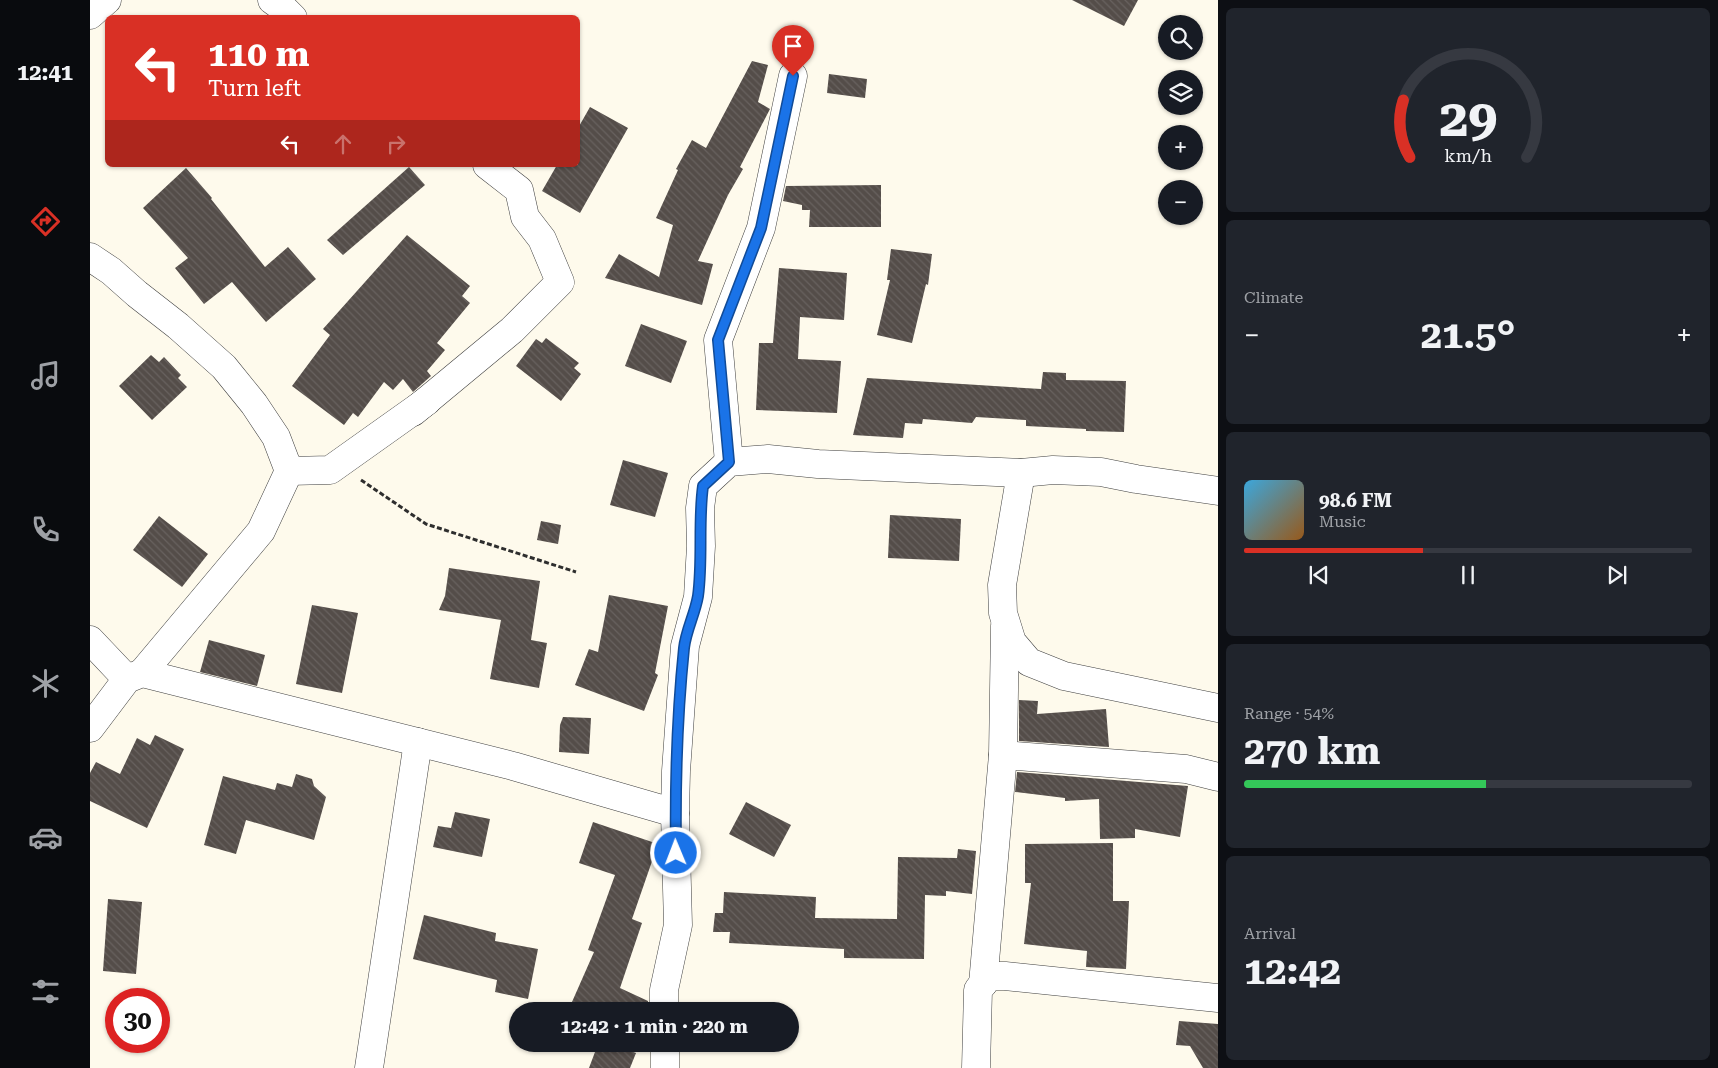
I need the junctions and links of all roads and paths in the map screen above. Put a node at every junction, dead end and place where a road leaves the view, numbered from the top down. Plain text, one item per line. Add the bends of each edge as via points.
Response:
1 (107, 0) edge
2 (272, 0) edge
3 (90, 14) edge
4 (289, 15) edge
5 (793, 76) dead end
6 (490, 167) edge
7 (90, 257) edge
8 (729, 462) junction
9 (338, 464) junction
10 (289, 471) junction
11 (1021, 473) junction
12 (1218, 491) edge
13 (576, 572) dead end
14 (1005, 619) junction
15 (90, 640) edge
16 (135, 676) junction
17 (1218, 708) edge
18 (90, 728) edge
19 (418, 742) junction
20 (1004, 755) junction
21 (1218, 777) edge
22 (675, 813) junction
23 (983, 984) junction
24 (1218, 998) edge
25 (664, 1002) edge
26 (665, 1052) edge
27 (369, 1068) edge
28 (665, 1068) edge
29 (976, 1068) edge

1 - 3 street
2 - 4 street
5 - 8 street via 761,228 718,340
6 - 9 street via 519,190 525,217 542,239 560,282 512,330 417,409
7 - 10 street via 111,271 224,367 276,437
8 - 11 street via 768,459
8 - 22 street via 703,486 698,597 685,646
9 - 10 street via 330,470
9 - 13 path via 426,524
10 - 16 street via 261,531
11 - 12 street via 1053,470 1101,472
11 - 14 street via 1002,585
14 - 17 street via 1012,642 1029,662 1064,676
14 - 20 street
15 - 16 street
16 - 18 street
16 - 19 street
19 - 22 street
19 - 27 street
20 - 21 street via 1186,769
20 - 23 street
22 - 25 street via 678,925
23 - 24 street via 989,976 1004,976
23 - 29 street via 978,990
26 - 28 street

